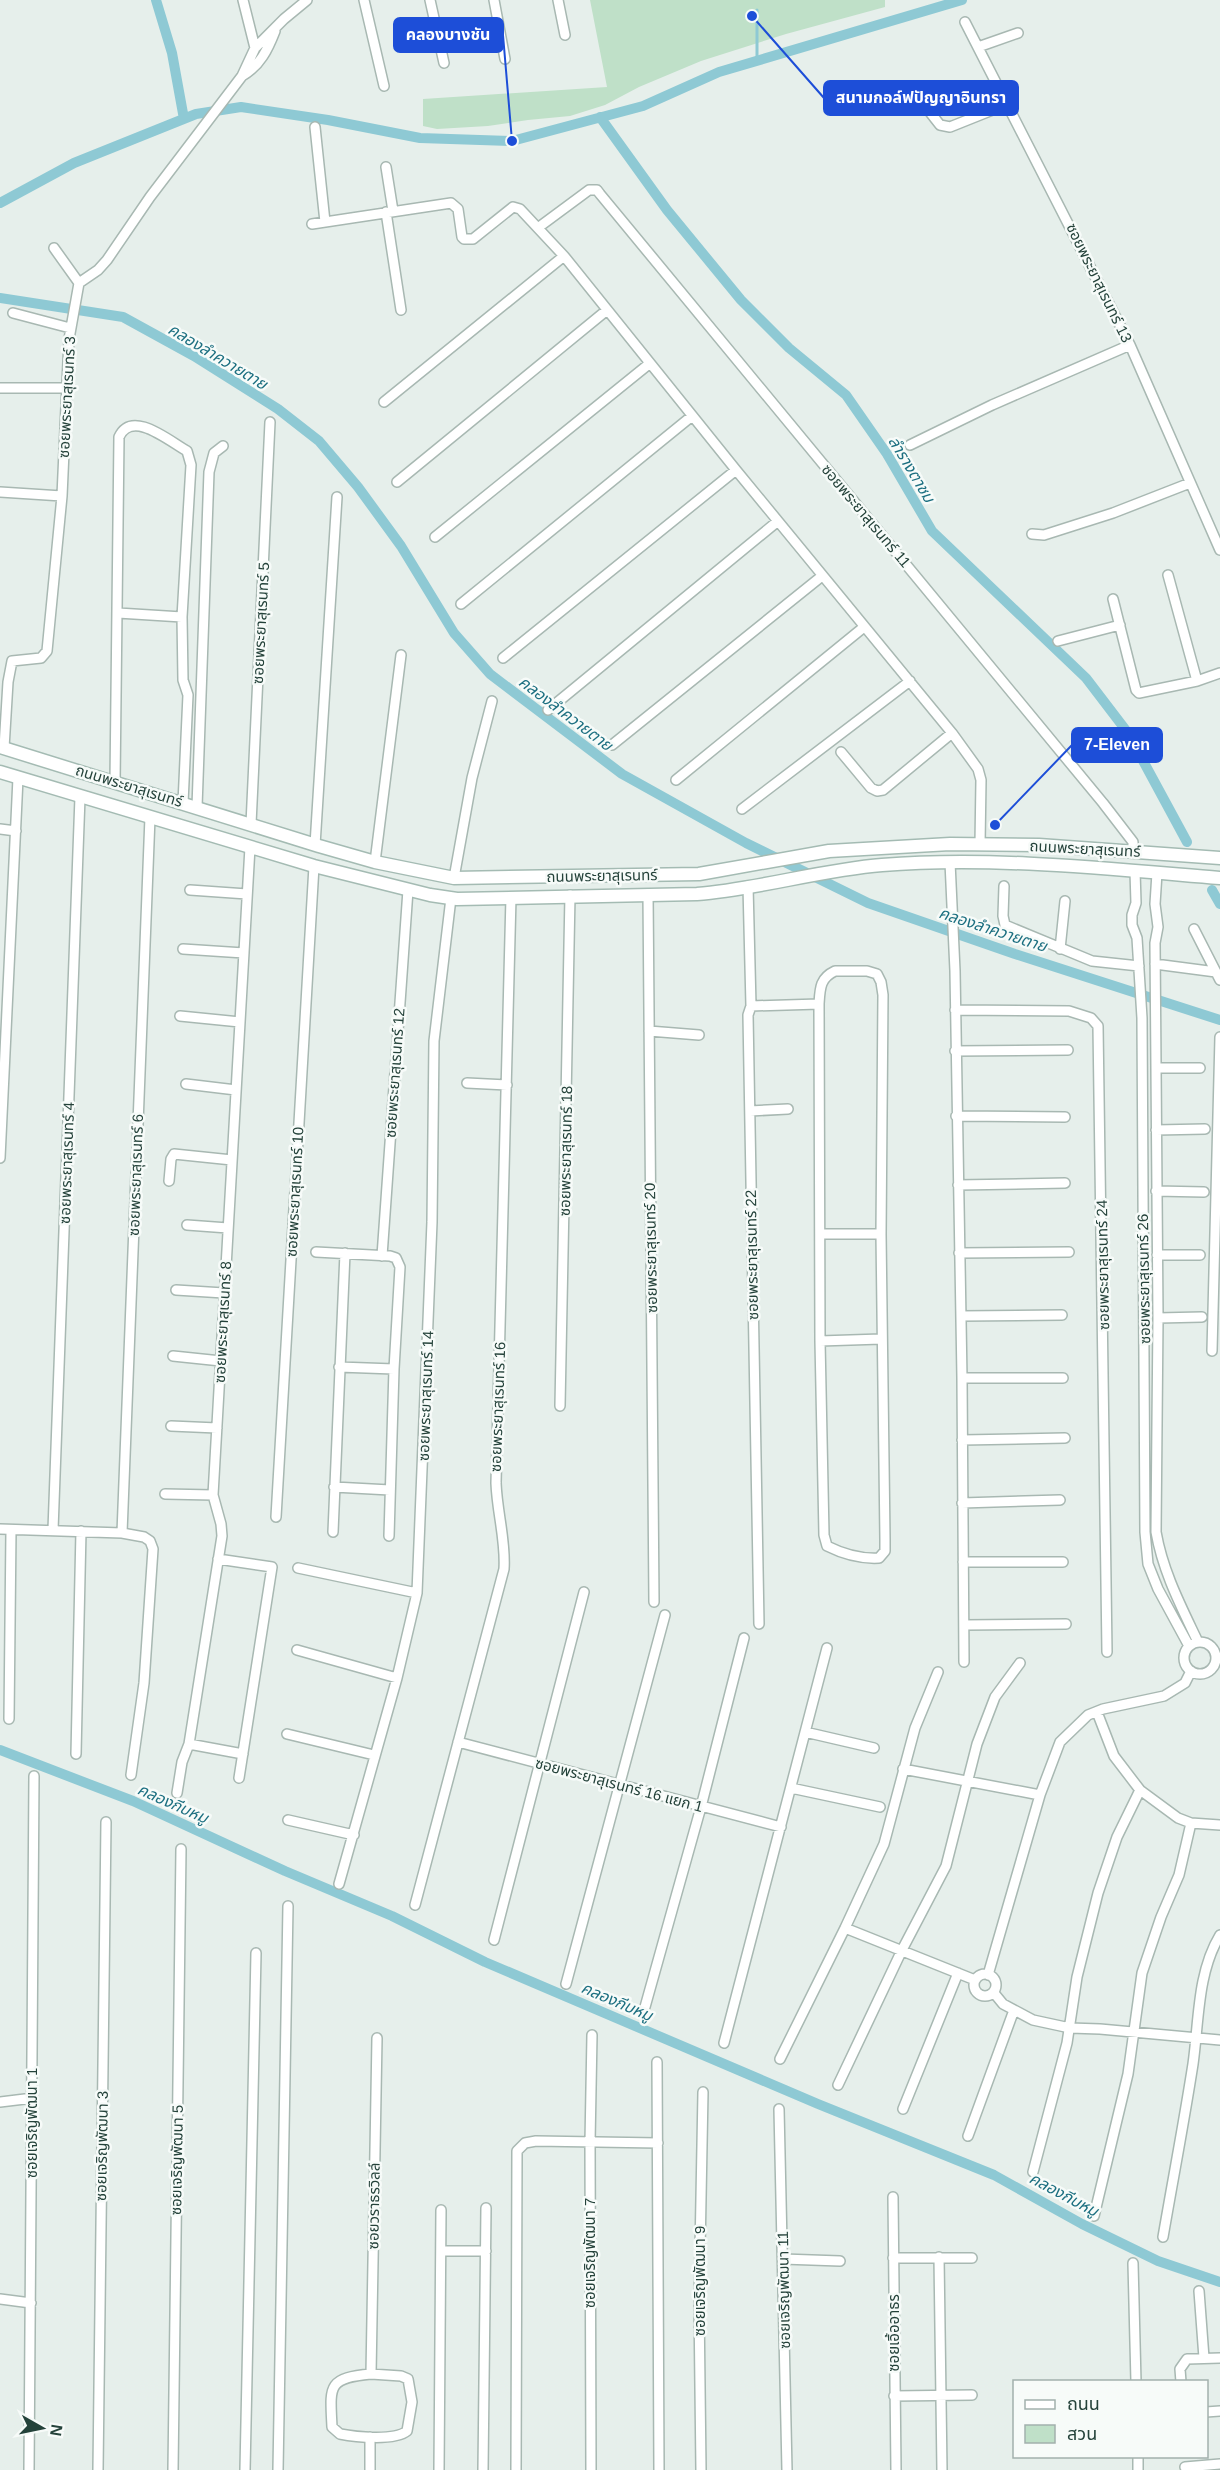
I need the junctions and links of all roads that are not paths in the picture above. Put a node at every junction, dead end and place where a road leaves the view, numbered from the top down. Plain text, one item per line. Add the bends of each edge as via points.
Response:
1 (243, 0) edge
2 (306, 0) edge
3 (364, 0) edge
4 (430, 0) edge
5 (494, 0) edge
6 (558, 0) edge
7 (965, 22) dead end
8 (276, 28) junction
9 (1018, 33) dead end
10 (565, 35) dead end
11 (978, 47) junction
12 (255, 48) junction
13 (505, 59) dead end
14 (444, 63) dead end
15 (242, 76) junction
16 (384, 86) dead end
17 (893, 89) dead end
18 (1005, 98) junction
19 (315, 127) dead end
20 (386, 167) dead end
21 (390, 211) junction
22 (324, 222) junction
23 (312, 224) dead end
24 (539, 227) junction
25 (54, 248) dead end
26 (564, 256) junction
27 (78, 286) junction
28 (401, 310) dead end
29 (607, 310) junction
30 (13, 314) dead end
31 (70, 326) junction
32 (1130, 345) junction
33 (649, 364) junction
34 (0, 388) edge
35 (67, 388) junction
36 (384, 402) dead end
37 (692, 416) junction
38 (270, 422) dead end
39 (910, 445) dead end
40 (223, 446) dead end
41 (736, 470) junction
42 (397, 482) dead end
43 (1190, 483) junction
44 (0, 492) edge
45 (62, 496) junction
46 (337, 497) dead end
47 (778, 521) junction
48 (1032, 534) dead end
49 (435, 537) dead end
50 (1220, 550) edge
51 (1168, 575) dead end
52 (822, 576) junction
53 (1113, 599) dead end
54 (461, 604) dead end
55 (118, 613) junction
56 (182, 617) junction
57 (1119, 625) junction
58 (864, 627) junction
59 (1058, 641) dead end
60 (401, 655) dead end
61 (503, 658) dead end
62 (1220, 673) edge
63 (910, 681) junction
64 (1197, 681) junction
65 (492, 701) dead end
66 (548, 710) dead end
67 (952, 733) junction
68 (612, 745) dead end
69 (2, 748) edge
70 (841, 752) dead end
71 (0, 772) edge
72 (18, 778) junction
73 (676, 780) dead end
74 (115, 782) junction
75 (80, 797) junction
76 (183, 802) junction
77 (197, 807) junction
78 (742, 809) dead end
79 (150, 817) junction
80 (251, 824) junction
81 (0, 829) edge
82 (16, 831) junction
83 (980, 844) junction
84 (315, 845) junction
85 (250, 847) junction
86 (1133, 851) junction
87 (1220, 858) edge
88 (375, 862) junction
89 (950, 862) junction
90 (314, 866) junction
91 (1135, 871) junction
92 (1157, 873) junction
93 (454, 878) junction
94 (1220, 878) edge
95 (751, 885) junction
96 (1004, 886) dead end
97 (190, 890) dead end
98 (408, 890) junction
99 (247, 894) junction
100 (648, 894) junction
101 (570, 895) junction
102 (512, 897) junction
103 (451, 898) junction
104 (1065, 901) dead end
105 (1136, 903) junction
106 (1155, 904) junction
107 (1194, 929) dead end
108 (183, 949) dead end
109 (1059, 949) junction
110 (244, 953) junction
111 (1155, 964) junction
112 (1139, 966) junction
113 (1218, 976) edge
114 (819, 1004) junction
115 (751, 1006) junction
116 (955, 1010) junction
117 (180, 1016) dead end
118 (240, 1022) junction
119 (649, 1031) junction
120 (699, 1035) dead end
121 (1220, 1037) edge
122 (1068, 1050) dead end
123 (955, 1051) junction
124 (1156, 1068) junction
125 (1200, 1068) dead end
126 (467, 1083) dead end
127 (186, 1084) dead end
128 (507, 1084) junction
129 (236, 1090) junction
130 (788, 1109) dead end
131 (1156, 1110) junction
132 (750, 1111) junction
133 (1143, 1113) junction
134 (956, 1116) junction
135 (1065, 1117) dead end
136 (1205, 1129) dead end
137 (1156, 1130) junction
138 (0, 1158) edge
139 (232, 1160) junction
140 (169, 1181) dead end
141 (1065, 1183) dead end
142 (958, 1185) junction
143 (1156, 1191) junction
144 (1204, 1192) dead end
145 (187, 1225) dead end
146 (228, 1228) junction
147 (820, 1234) junction
148 (881, 1234) junction
149 (316, 1252) dead end
150 (959, 1252) junction
151 (1069, 1252) dead end
152 (345, 1253) junction
153 (1157, 1255) junction
154 (1200, 1255) dead end
155 (382, 1256) junction
156 (176, 1290) dead end
157 (224, 1293) junction
158 (1062, 1315) dead end
159 (961, 1316) junction
160 (1202, 1317) dead end
161 (1158, 1318) junction
162 (882, 1339) junction
163 (820, 1341) junction
164 (1145, 1346) junction
165 (1158, 1346) junction
166 (1212, 1351) dead end
167 (172, 1356) dead end
168 (221, 1361) junction
169 (339, 1367) junction
170 (394, 1369) junction
171 (962, 1378) junction
172 (1063, 1378) dead end
173 (560, 1406) dead end
174 (171, 1426) dead end
175 (217, 1428) junction
176 (1065, 1438) dead end
177 (962, 1440) junction
178 (334, 1486) junction
179 (390, 1490) junction
180 (165, 1494) dead end
181 (213, 1495) junction
182 (1060, 1500) dead end
183 (962, 1503) junction
184 (276, 1517) dead end
185 (0, 1529) edge
186 (11, 1530) junction
187 (53, 1530) junction
188 (81, 1531) junction
189 (333, 1532) dead end
190 (122, 1533) junction
191 (389, 1536) dead end
192 (218, 1559) junction
193 (963, 1562) junction
194 (1063, 1562) dead end
195 (298, 1568) dead end
196 (584, 1592) dead end
197 (417, 1593) junction
198 (654, 1602) dead end
199 (665, 1615) dead end
200 (759, 1624) dead end
201 (965, 1624) junction
202 (1066, 1624) dead end
203 (744, 1638) dead end
204 (1194, 1644) junction
205 (827, 1648) dead end
206 (297, 1650) dead end
207 (1107, 1652) dead end
208 (1218, 1658) edge
209 (964, 1662) dead end
210 (1020, 1664) dead end
211 (1191, 1671) junction
212 (938, 1672) dead end
213 (397, 1677) junction
214 (1096, 1712) junction
215 (9, 1719) dead end
216 (805, 1732) junction
217 (287, 1734) dead end
218 (458, 1742) junction
219 (189, 1744) junction
220 (874, 1748) dead end
221 (76, 1754) dead end
222 (243, 1754) junction
223 (374, 1755) junction
224 (540, 1764) junction
225 (903, 1769) junction
226 (131, 1775) dead end
227 (34, 1776) dead end
228 (239, 1778) dead end
229 (968, 1780) junction
230 (618, 1786) junction
231 (791, 1788) junction
232 (1140, 1790) junction
233 (177, 1793) dead end
234 (1040, 1795) junction
235 (701, 1807) junction
236 (880, 1807) dead end
237 (288, 1820) dead end
238 (106, 1822) dead end
239 (1191, 1823) junction
240 (1220, 1825) edge
241 (781, 1827) junction
242 (354, 1835) junction
243 (181, 1850) dead end
244 (339, 1884) dead end
245 (415, 1905) dead end
246 (288, 1906) dead end
247 (846, 1928) junction
248 (1220, 1935) edge
249 (494, 1940) dead end
250 (902, 1950) junction
251 (256, 1953) dead end
252 (958, 1973) junction
253 (988, 1975) junction
254 (975, 1980) junction
255 (566, 1984) dead end
256 (994, 1993) junction
257 (645, 2007) dead end
258 (1014, 2010) junction
259 (1070, 2028) junction
260 (1135, 2032) junction
261 (592, 2036) dead end
262 (1196, 2036) junction
263 (377, 2038) dead end
264 (1220, 2040) edge
265 (724, 2043) dead end
266 (780, 2059) dead end
267 (657, 2062) dead end
268 (838, 2085) dead end
269 (703, 2092) dead end
270 (33, 2098) junction
271 (0, 2102) edge
272 (778, 2109) dead end
273 (903, 2109) dead end
274 (968, 2136) dead end
275 (590, 2142) junction
276 (657, 2143) junction
277 (1033, 2172) dead end
278 (893, 2197) dead end
279 (486, 2208) dead end
280 (441, 2210) dead end
281 (1094, 2216) dead end
282 (1163, 2237) dead end
283 (441, 2251) junction
284 (486, 2251) junction
285 (939, 2257) junction
286 (893, 2258) junction
287 (972, 2258) dead end
288 (783, 2259) junction
289 (840, 2261) dead end
290 (1133, 2263) dead end
291 (1199, 2291) dead end
292 (0, 2299) edge
293 (31, 2303) junction
294 (1204, 2358) junction
295 (1220, 2358) edge
296 (371, 2374) junction
297 (1136, 2380) edge
298 (1181, 2380) edge
299 (972, 2395) dead end
300 (894, 2396) junction
301 (940, 2396) junction
302 (370, 2437) junction
303 (1220, 2464) edge
304 (1185, 2469) edge
305 (29, 2470) edge
306 (98, 2470) edge
307 (173, 2470) edge
308 (245, 2470) edge
309 (278, 2470) edge
310 (370, 2470) edge
311 (439, 2470) edge
312 (483, 2470) edge
313 (516, 2470) edge
314 (591, 2470) edge
315 (659, 2470) edge
316 (701, 2470) edge
317 (787, 2470) edge
318 (896, 2470) edge
319 (942, 2470) edge

1 - 12 street
2 - 8 street
3 - 16 street
4 - 14 street
5 - 13 street
6 - 10 street
7 - 11 street, ซอยพระยาสุเรนทร์ 13
8 - 12 street
8 - 15 street via 260,61
9 - 11 street
11 - 18 street, ซอยพระยาสุเรนทร์ 13
12 - 15 street
15 - 27 street via 107,260
17 - 18 street via 910,88 945,127 1000,107
18 - 32 street, ซอยพระยาสุเรนทร์ 13
19 - 22 street
20 - 21 street
21 - 22 street
21 - 24 street via 451,203 458,209 464,239 473,239 513,207
21 - 28 street
22 - 23 street
24 - 26 street
24 - 86 street, ซอยพระยาสุเรนทร์ 11 via 589,190 597,190 1103,803 1133,842
25 - 27 street
26 - 29 street
26 - 36 street
27 - 31 street, ซอยพระยาสุเรนทร์ 3
29 - 33 street
29 - 42 street
30 - 31 street
31 - 35 street, ซอยพระยาสุเรนทร์ 3
32 - 39 street
32 - 43 street, ซอยพระยาสุเรนทร์ 13
33 - 37 street
33 - 49 street
34 - 35 street
35 - 45 street, ซอยพระยาสุเรนทร์ 3
37 - 41 street
37 - 54 street
38 - 80 street, ซอยพระยาสุเรนทร์ 5
40 - 77 street via 214,453 209,472
41 - 47 street
41 - 61 street
43 - 48 street via 1113,513 1044,535
43 - 50 street, ซอยพระยาสุเรนทร์ 13
44 - 45 street
45 - 69 street, ซอยพระยาสุเรนทร์ 3 via 47,651 41,658 12,661
46 - 84 street
47 - 52 street
47 - 66 street
51 - 64 street
52 - 58 street
52 - 68 street
53 - 57 street
55 - 56 street
55 - 56 street via 119,437 128,426 137,425 187,451 190,457
55 - 74 street
56 - 76 street via 183,680 188,695
57 - 59 street
57 - 64 street via 1139,693
58 - 63 street
58 - 73 street
60 - 88 street
62 - 64 street
63 - 67 street
63 - 78 street
65 - 93 street via 472,778
67 - 70 street via 883,790 871,788
67 - 83 street via 978,769 981,780
69 - 74 street, ถนนพระยาสุเรนทร์
71 - 72 street, ถนนพระยาสุเรนทร์
72 - 75 street, ถนนพระยาสุเรนทร์
72 - 82 street
74 - 76 street, ถนนพระยาสุเรนทร์
75 - 79 street, ถนนพระยาสุเรนทร์
75 - 187 street, ซอยพระยาสุเรนทร์ 4
76 - 77 street, ถนนพระยาสุเรนทร์
77 - 80 street, ถนนพระยาสุเรนทร์
79 - 85 street, ถนนพระยาสุเรนทร์
79 - 190 street, ซอยพระยาสุเรนทร์ 6
80 - 84 street, ถนนพระยาสุเรนทร์
81 - 82 street
82 - 138 street
83 - 86 street, ถนนพระยาสุเรนทร์
83 - 93 street, ถนนพระยาสุเรนทร์ via 829,851 699,874
84 - 88 street, ถนนพระยาสุเรนทร์
84 - 90 street
85 - 90 street, ถนนพระยาสุเรนทร์
85 - 99 street, ซอยพระยาสุเรนทร์ 8
86 - 87 street, ถนนพระยาสุเรนทร์
88 - 93 street, ถนนพระยาสุเรนทร์
89 - 91 street, ถนนพระยาสุเรนทร์
89 - 95 street, ถนนพระยาสุเรนทร์ via 836,869
89 - 116 street
90 - 98 street, ถนนพระยาสุเรนทร์
90 - 184 street, ซอยพระยาสุเรนทร์ 10
91 - 92 street, ถนนพระยาสุเรนทร์
91 - 105 street, ซอยพระยาสุเรนทร์ 26
92 - 94 street, ถนนพระยาสุเรนทร์
92 - 106 street, ซอยพระยาสุเรนทร์ 26
95 - 100 street, ถนนพระยาสุเรนทร์ via 717,892
95 - 115 street, ซอยพระยาสุเรนทร์ 22
96 - 109 street via 1005,925
97 - 99 street
98 - 103 street, ถนนพระยาสุเรนทร์
98 - 155 street, ซอยพระยาสุเรนทร์ 12
99 - 110 street, ซอยพระยาสุเรนทร์ 8
100 - 101 street, ถนนพระยาสุเรนทร์
100 - 119 street, ซอยพระยาสุเรนทร์ 20
101 - 102 street, ถนนพระยาสุเรนทร์
101 - 173 street, ซอยพระยาสุเรนทร์ 18
102 - 103 street, ถนนพระยาสุเรนทร์
102 - 128 street, ซอยพระยาสุเรนทร์ 16
103 - 197 street, ซอยพระยาสุเรนทร์ 14 via 434,1041 432,1222
104 - 109 street
105 - 106 street
105 - 112 street, ซอยพระยาสุเรนทร์ 26 via 1132,925
106 - 111 street, ซอยพระยาสุเรนทร์ 26
107 - 113 street
108 - 110 street
109 - 112 street via 1102,964
110 - 118 street, ซอยพระยาสุเรนทร์ 8
111 - 113 street
111 - 124 street, ซอยพระยาสุเรนทร์ 26
112 - 133 street, ซอยพระยาสุเรนทร์ 26
114 - 115 street
114 - 147 street
114 - 148 street via 820,985 825,976 835,971 867,971 877,974 881,982
115 - 132 street, ซอยพระยาสุเรนทร์ 22
116 - 123 street
116 - 207 street, ซอยพระยาสุเรนทร์ 24 via 1069,1011 1091,1018 1098,1026
117 - 118 street
118 - 129 street, ซอยพระยาสุเรนทร์ 8
119 - 120 street
119 - 198 street, ซอยพระยาสุเรนทร์ 20
121 - 166 street
122 - 123 street
123 - 134 street
124 - 125 street
124 - 131 street, ซอยพระยาสุเรนทร์ 26
126 - 128 street
127 - 129 street
128 - 218 street, ซอยพระยาสุเรนทร์ 16 via 496,1483 505,1558
129 - 139 street, ซอยพระยาสุเรนทร์ 8
130 - 132 street
131 - 133 street
131 - 137 street, ซอยพระยาสุเรนทร์ 26
132 - 200 street, ซอยพระยาสุเรนทร์ 22
133 - 164 street, ซอยพระยาสุเรนทร์ 26
134 - 135 street
134 - 142 street
136 - 137 street
137 - 143 street, ซอยพระยาสุเรนทร์ 26
139 - 140 street via 174,1155
139 - 146 street, ซอยพระยาสุเรนทร์ 8
141 - 142 street
142 - 150 street
143 - 144 street
143 - 153 street, ซอยพระยาสุเรนทร์ 26
145 - 146 street
146 - 157 street, ซอยพระยาสุเรนทร์ 8
147 - 148 street
147 - 163 street
148 - 162 street
149 - 152 street
150 - 151 street
150 - 159 street
152 - 155 street
152 - 169 street
153 - 154 street
153 - 161 street, ซอยพระยาสุเรนทร์ 26
155 - 170 street via 396,1258 400,1267
156 - 157 street
157 - 168 street, ซอยพระยาสุเรนทร์ 8
158 - 159 street
159 - 171 street
160 - 161 street
161 - 165 street, ซอยพระยาสุเรนทร์ 26
162 - 163 street
162 - 163 street via 885,1551 879,1558 844,1554 827,1546 824,1535
164 - 165 street
164 - 204 street, ซอยพระยาสุเรนทร์ 26 via 1148,1564 1158,1589
165 - 204 street, ซอยพระยาสุเรนทร์ 26 via 1156,1532 1161,1559
167 - 168 street
168 - 175 street, ซอยพระยาสุเรนทร์ 8
169 - 170 street
169 - 178 street
170 - 179 street
171 - 172 street
171 - 177 street
174 - 175 street
175 - 181 street, ซอยพระยาสุเรนทร์ 8
176 - 177 street
177 - 183 street
178 - 179 street
178 - 189 street
179 - 191 street
180 - 181 street
181 - 192 street, ซอยพระยาสุเรนทร์ 8 via 221,1524
182 - 183 street
183 - 193 street
185 - 186 street
186 - 187 street
186 - 215 street
187 - 188 street
188 - 190 street
188 - 221 street
190 - 226 street via 144,1537 153,1549 144,1683
192 - 219 street, ซอยพระยาสุเรนทร์ 8
192 - 222 street via 272,1567
193 - 194 street
193 - 201 street
195 - 197 street
196 - 224 street
197 - 213 street, ซอยพระยาสุเรนทร์ 14
199 - 230 street
201 - 202 street
201 - 209 street
203 - 235 street
204 - 208 street, ซอยพระยาสุเรนทร์ 26 via 1211,1646
204 - 211 street, ซอยพระยาสุเรนทร์ 26 via 1184,1659
205 - 216 street
206 - 213 street
208 - 211 street, ซอยพระยาสุเรนทร์ 26 via 1208,1672
210 - 229 street via 995,1697
211 - 214 street via 1185,1683 1164,1696
212 - 225 street
213 - 223 street, ซอยพระยาสุเรนทร์ 14
214 - 232 street via 1114,1756
214 - 234 street via 1060,1742
216 - 220 street
216 - 231 street
217 - 223 street
218 - 224 street, ซอยพระยาสุเรนทร์ 16 แยก 1
218 - 245 street, ซอยพระยาสุเรนทร์ 16
219 - 222 street
219 - 233 street, ซอยพระยาสุเรนทร์ 8
222 - 228 street
223 - 242 street, ซอยพระยาสุเรนทร์ 14
224 - 230 street, ซอยพระยาสุเรนทร์ 16 แยก 1
224 - 249 street
225 - 229 street
225 - 247 street via 884,1844
227 - 270 street, ซอยเจริญพัฒนา 1
229 - 234 street
229 - 250 street via 946,1866
230 - 235 street, ซอยพระยาสุเรนทร์ 16 แยก 1
230 - 255 street
231 - 236 street
231 - 241 street
232 - 239 street
232 - 259 street via 1098,1893 1077,1977
234 - 253 street
235 - 241 street, ซอยพระยาสุเรนทร์ 16 แยก 1
235 - 257 street
237 - 242 street
238 - 306 street, ซอยเจริญพัฒนา 3
239 - 240 street
239 - 260 street via 1179,1875 1142,1973
241 - 265 street
242 - 244 street, ซอยพระยาสุเรนทร์ 14
243 - 307 street, ซอยเจริญพัฒนา 5
246 - 309 street
247 - 250 street
247 - 266 street
248 - 262 street via 1205,1974
250 - 252 street
250 - 268 street
251 - 308 street
252 - 254 street
252 - 273 street
253 - 254 street
253 - 256 street via 995,1980
254 - 256 street via 977,1993
256 - 258 street
258 - 259 street via 1033,2020
258 - 274 street
259 - 260 street
259 - 277 street
260 - 262 street
260 - 281 street
261 - 275 street, ซอยเจริญพัฒนา 7
262 - 264 street
262 - 282 street
263 - 296 street, ซอยวราธรวิลล์
267 - 276 street
269 - 316 street, ซอยเจริญพัฒนา 9
270 - 271 street
270 - 293 street, ซอยเจริญพัฒนา 1
272 - 288 street, ซอยเจริญพัฒนา 11
275 - 276 street
275 - 313 street via 537,2141 525,2143 517,2151
275 - 314 street, ซอยเจริญพัฒนา 7
276 - 315 street
278 - 286 street, ซอยเอิ้ออาธร
279 - 284 street
280 - 283 street
283 - 284 street
283 - 311 street
284 - 312 street
285 - 286 street
285 - 287 street
285 - 301 street
286 - 300 street, ซอยเอิ้ออาธร
288 - 289 street
288 - 317 street, ซอยเจริญพัฒนา 11
290 - 297 street
291 - 294 street
292 - 293 street
293 - 305 street, ซอยเจริญพัฒนา 1
294 - 295 street
294 - 298 street via 1187,2359 1180,2369
296 - 302 street via 343,2378 334,2387 331,2400 332,2427 336,2432
296 - 302 street via 408,2379 412,2402 407,2431 402,2435
299 - 301 street
300 - 301 street
300 - 318 street, ซอยเอิ้ออาธร
301 - 319 street
302 - 310 street
303 - 304 street

